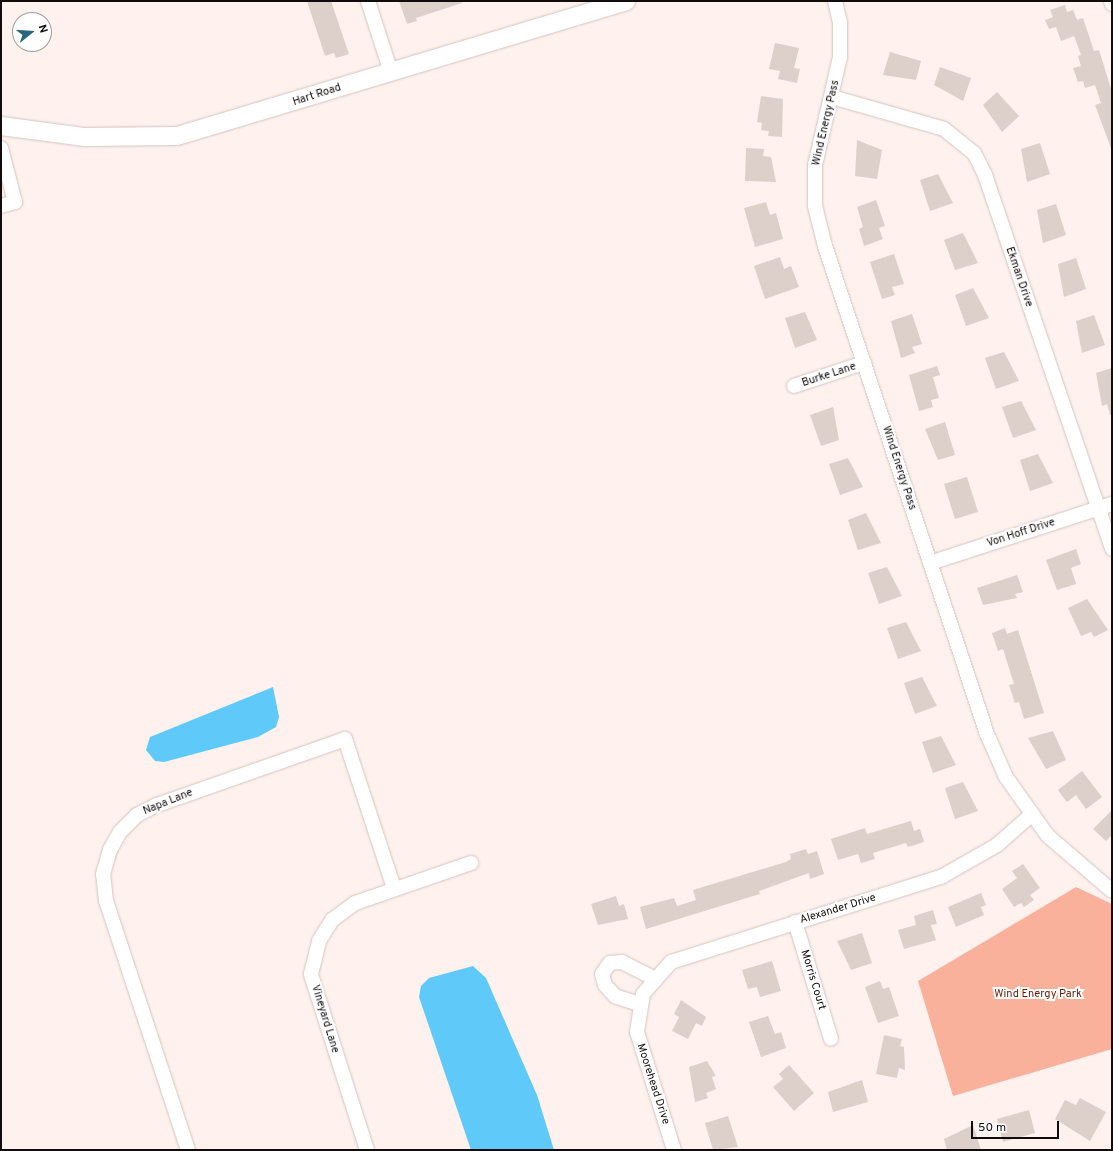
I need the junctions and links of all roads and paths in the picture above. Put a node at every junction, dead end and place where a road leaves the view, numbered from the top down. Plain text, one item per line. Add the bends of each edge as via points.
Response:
1 (368, 1) edge
2 (626, 1) edge
3 (834, 1) edge
4 (1111, 1) edge
5 (1112, 4) edge
6 (391, 72) junction
7 (832, 97) junction
8 (1, 126) edge
9 (1, 148) edge
10 (1, 206) edge
11 (864, 363) junction
12 (794, 386) dead end
13 (1112, 504) edge
14 (1098, 509) junction
15 (1112, 549) edge
16 (930, 563) junction
17 (1031, 815) junction
18 (471, 863) dead end
19 (394, 888) junction
20 (1112, 891) edge
21 (795, 922) junction
22 (656, 979) junction
23 (641, 999) junction
24 (831, 1039) dead end
25 (188, 1150) edge
26 (367, 1150) edge
27 (674, 1150) edge

1 - 6 street
2 - 6 street, Hart Road
3 - 7 street, Wind Energy Pass via 840,23 840,57
4 - 5 street
6 - 8 street, Hart Road via 177,136 85,137
7 - 11 street, Wind Energy Pass via 815,165 815,206
7 - 14 street, Ekman Drive via 944,129 974,152 985,175
9 - 10 street via 15,202
11 - 12 street, Burke Lane
11 - 16 street, Wind Energy Pass
13 - 14 street, Von Hoff Drive
14 - 15 street, Ekman Drive
14 - 16 street, Von Hoff Drive
16 - 17 street, Wind Energy Pass via 987,734 1006,777
17 - 20 street, Wind Energy Pass via 1065,854
17 - 21 street, Alexander Drive via 997,845 941,877
18 - 19 street, Vineyard Lane
19 - 25 street, Napa Lane via 344,739 157,805 137,815 120,832 110,850 103,874 106,901
19 - 26 street, Vineyard Lane via 355,902 332,920 319,941 312,960 316,994
21 - 22 street, Alexander Drive via 684,956 671,962
21 - 24 street, Morris Court
22 - 23 street, Alexander Drive
22 - 23 street via 622,962 610,963 602,974 605,985 615,996
23 - 27 street, Moorehead Drive via 640,1046

